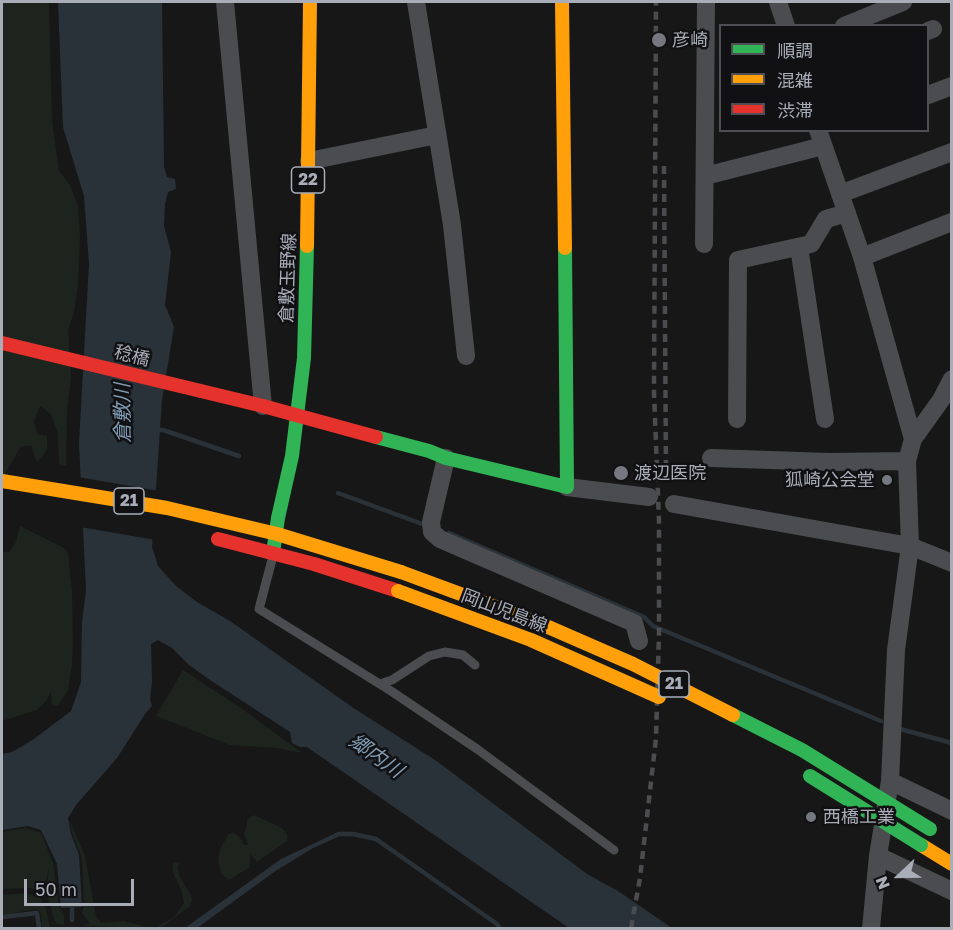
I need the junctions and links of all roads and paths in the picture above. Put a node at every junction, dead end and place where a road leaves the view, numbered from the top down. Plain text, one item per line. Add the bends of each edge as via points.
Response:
1 (225, 2) edge
2 (310, 2) edge
3 (416, 2) edge
4 (562, 2) edge
5 (706, 2) edge
6 (778, 2) edge
7 (903, 2) edge
8 (785, 24) edge
9 (849, 24) edge
10 (713, 81) edge
11 (951, 86) edge
12 (929, 94) edge
13 (437, 135) junction
14 (823, 135) edge
15 (951, 152) edge
16 (309, 161) junction
17 (705, 176) junction
18 (840, 194) junction
19 (847, 213) junction
20 (951, 222) edge
21 (704, 244) dead end
22 (799, 247) junction
23 (862, 256) junction
24 (2, 344) edge
25 (466, 356) dead end
26 (951, 379) edge
27 (259, 405) junction
28 (298, 415) junction
29 (737, 419) dead end
30 (825, 419) dead end
31 (913, 439) junction
32 (446, 458) junction
33 (711, 458) dead end
34 (908, 461) junction
35 (2, 481) edge
36 (567, 487) junction
37 (649, 497) dead end
38 (675, 504) dead end
39 (277, 534) junction
40 (208, 537) dead end
41 (910, 546) junction
42 (273, 553) junction
43 (951, 563) edge
44 (639, 641) dead end
45 (476, 665) dead end
46 (380, 684) junction
47 (672, 703) dead end
48 (795, 768) dead end
49 (890, 781) junction
50 (951, 811) edge
51 (944, 838) dead end
52 (614, 850) dead end
53 (878, 856) junction
54 (951, 864) edge
55 (951, 891) edge
56 (871, 928) edge

1 - 27 street
2 - 16 main road, 倉敷玉野線 / 22
3 - 13 street
4 - 36 main road
5 - 10 street
6 - 8 street
7 - 9 street
10 - 17 street
11 - 12 street
13 - 16 street
13 - 25 street via 452,225
14 - 17 street
14 - 18 street
15 - 18 street
16 - 28 main road, 倉敷玉野線 / 22 via 304,358
17 - 21 street
18 - 19 street
19 - 22 street via 825,219 811,244
19 - 23 street
20 - 23 street
22 - 29 street via 738,260
22 - 30 street
23 - 31 street
24 - 27 main road, 稔橋
26 - 31 street
27 - 28 main road, 稔橋
28 - 32 main road, 稔橋
28 - 39 main road, 倉敷玉野線 / 22
31 - 34 street
32 - 36 main road, 稔橋
32 - 44 street via 432,532 440,539 634,623
33 - 34 street
34 - 41 street
35 - 39 main road, 岡山児島線 / 21 via 155,506
36 - 37 street
38 - 41 street
39 - 42 main road, 倉敷玉野線 / 22
39 - 51 main road, 岡山児島線 / 21, bridge via 401,572 539,622 644,669 792,745
40 - 42 main road, 岡山児島線 / 21
41 - 43 street
41 - 49 street via 896,650
42 - 46 lane via 259,609
42 - 47 main road, 岡山児島線 / 21, bridge via 398,591 531,640
45 - 46 lane via 463,655 445,652 429,656
46 - 52 lane via 477,748
48 - 54 main road, bridge
49 - 50 street
49 - 53 street
53 - 55 street
53 - 56 street

